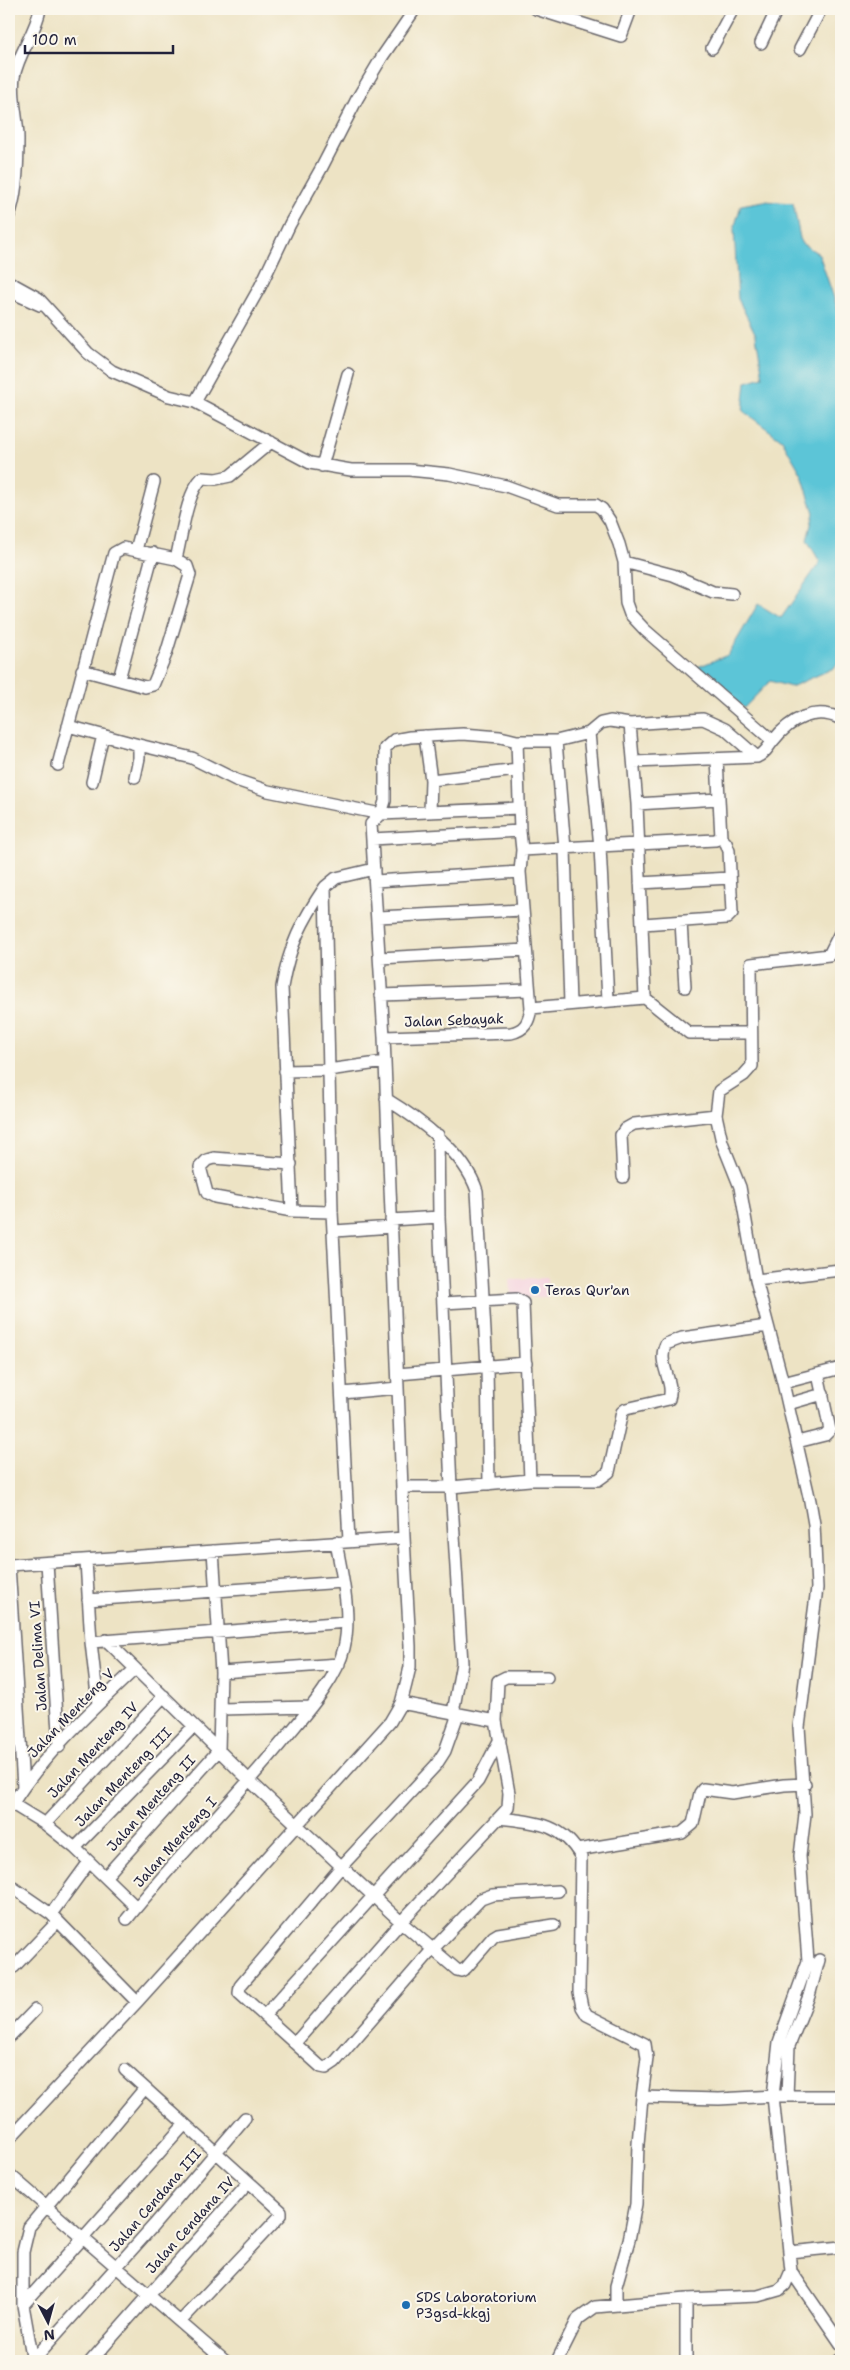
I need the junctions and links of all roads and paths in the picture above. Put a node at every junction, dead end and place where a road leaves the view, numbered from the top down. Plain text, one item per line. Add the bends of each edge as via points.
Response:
1 (40, 9) edge
2 (415, 9) edge
3 (536, 9) edge
4 (631, 9) edge
5 (733, 9) edge
6 (777, 9) edge
7 (821, 9) edge
8 (761, 43) dead end
9 (712, 48) dead end
10 (800, 49) dead end
11 (9, 215) edge
12 (9, 282) edge
13 (9, 291) edge
14 (44, 306) junction
15 (348, 374) dead end
16 (195, 402) junction
17 (271, 442) junction
18 (322, 466) junction
19 (154, 482) dead end
20 (136, 550) junction
21 (153, 553) junction
22 (176, 559) junction
23 (624, 562) junction
24 (732, 594) dead end
25 (82, 670) junction
26 (119, 679) junction
27 (841, 719) edge
28 (630, 724) junction
29 (68, 726) junction
30 (589, 733) junction
31 (103, 736) junction
32 (425, 736) junction
33 (517, 741) junction
34 (556, 741) junction
35 (773, 741) junction
36 (138, 745) junction
37 (757, 757) junction
38 (717, 759) junction
39 (634, 762) junction
40 (58, 765) dead end
41 (518, 770) junction
42 (135, 777) dead end
43 (431, 780) junction
44 (92, 782) dead end
45 (718, 799) junction
46 (637, 804) junction
47 (520, 808) junction
48 (430, 812) junction
49 (381, 814) junction
50 (520, 831) junction
51 (720, 838) junction
52 (372, 839) junction
53 (639, 845) junction
54 (600, 847) junction
55 (565, 849) junction
56 (522, 850) junction
57 (374, 869) junction
58 (520, 872) junction
59 (730, 878) junction
60 (375, 881) junction
61 (640, 883) junction
62 (325, 887) junction
63 (522, 910) junction
64 (378, 917) junction
65 (681, 922) junction
66 (643, 924) junction
67 (841, 931) edge
68 (526, 950) junction
69 (380, 958) junction
70 (685, 986) dead end
71 (528, 990) junction
72 (381, 995) junction
73 (645, 998) junction
74 (608, 1000) junction
75 (570, 1004) junction
76 (531, 1008) junction
77 (750, 1032) junction
78 (384, 1037) junction
79 (385, 1062) junction
80 (328, 1070) junction
81 (285, 1071) junction
82 (386, 1099) junction
83 (716, 1115) junction
84 (438, 1135) junction
85 (291, 1164) junction
86 (623, 1177) dead end
87 (292, 1211) junction
88 (332, 1212) junction
89 (439, 1217) junction
90 (392, 1224) junction
91 (335, 1231) junction
92 (840, 1270) dead end
93 (756, 1280) junction
94 (483, 1301) junction
95 (443, 1304) junction
96 (767, 1326) junction
97 (526, 1363) junction
98 (487, 1367) junction
99 (841, 1368) edge
100 (446, 1371) junction
101 (398, 1374) junction
102 (818, 1374) junction
103 (783, 1383) junction
104 (398, 1388) junction
105 (342, 1393) junction
106 (823, 1394) junction
107 (788, 1404) junction
108 (797, 1442) junction
109 (530, 1480) junction
110 (489, 1484) junction
111 (402, 1487) junction
112 (450, 1487) junction
113 (404, 1538) junction
114 (349, 1541) junction
115 (336, 1542) junction
116 (213, 1551) junction
117 (86, 1561) junction
118 (46, 1563) junction
119 (9, 1565) edge
120 (343, 1582) junction
121 (214, 1590) junction
122 (88, 1600) junction
123 (346, 1622) junction
124 (217, 1631) junction
125 (106, 1640) junction
126 (91, 1642) junction
127 (339, 1664) junction
128 (135, 1669) junction
129 (221, 1672) junction
130 (547, 1677) dead end
131 (164, 1696) junction
132 (401, 1703) junction
133 (98, 1704) junction
134 (310, 1708) junction
135 (220, 1709) junction
136 (454, 1712) junction
137 (496, 1721) junction
138 (193, 1727) junction
139 (500, 1738) junction
140 (59, 1746) junction
141 (219, 1750) junction
142 (248, 1783) junction
143 (805, 1784) junction
144 (23, 1787) junction
145 (11, 1802) edge
146 (499, 1818) junction
147 (45, 1824) junction
148 (297, 1826) junction
149 (75, 1848) junction
150 (577, 1850) junction
151 (89, 1862) junction
152 (342, 1867) junction
153 (106, 1876) junction
154 (9, 1885) edge
155 (558, 1891) dead end
156 (374, 1897) junction
157 (136, 1907) junction
158 (54, 1917) junction
159 (127, 1919) dead end
160 (401, 1922) junction
161 (554, 1925) dead end
162 (432, 1950) junction
163 (819, 1960) dead end
164 (11, 1967) edge
165 (137, 2002) junction
166 (35, 2010) dead end
167 (264, 2016) junction
168 (9, 2037) edge
169 (295, 2043) junction
170 (125, 2070) dead end
171 (145, 2088) junction
172 (773, 2096) junction
173 (787, 2096) junction
174 (841, 2096) edge
175 (642, 2098) junction
176 (245, 2118) dead end
177 (184, 2124) junction
178 (9, 2139) edge
179 (216, 2153) junction
180 (9, 2174) edge
181 (249, 2182) junction
182 (45, 2207) junction
183 (82, 2238) junction
184 (841, 2247) edge
185 (789, 2252) junction
186 (117, 2268) junction
187 (791, 2271) junction
188 (151, 2292) junction
189 (686, 2299) junction
190 (23, 2305) junction
191 (616, 2305) junction
192 (180, 2322) junction
193 (841, 2344) edge
194 (841, 2359) edge
195 (33, 2360) edge
196 (91, 2361) edge
197 (225, 2361) edge
198 (557, 2361) edge
199 (686, 2361) edge
200 (838, 2361) edge

1 - 11 street via 14,79 18,138
2 - 16 street via 357,98 260,287
3 - 4 street via 622,36
5 - 9 street
6 - 8 street
7 - 10 street
12 - 14 street via 31,294
13 - 14 street
14 - 16 street via 88,352 112,371 169,396
15 - 18 street
16 - 17 street
17 - 18 street
17 - 22 street via 230,476 202,478 196,484
18 - 23 street via 449,474 506,486 558,505 596,505 610,521
19 - 20 street
20 - 21 street
20 - 25 street via 123,548 114,553
21 - 22 street
21 - 26 street
22 - 26 street via 187,566 190,575 157,679 153,685 145,687
23 - 24 street via 673,575 713,592
23 - 35 street via 626,604 636,621
25 - 26 street
25 - 29 street
27 - 35 street via 820,713 808,714
28 - 30 street via 610,721 601,723
28 - 37 street via 708,720 732,734
28 - 39 street
29 - 31 street
29 - 40 street
30 - 34 street
30 - 54 street
31 - 36 street
31 - 44 street
32 - 33 street via 491,736
32 - 43 street
32 - 49 street via 394,740 385,748 386,801
33 - 34 street
33 - 41 street
34 - 55 street
35 - 37 street via 765,754
36 - 42 street
36 - 49 street via 192,758 236,780 268,791
37 - 38 street
38 - 39 street
38 - 45 street
39 - 46 street
41 - 43 street
41 - 47 street
43 - 48 street
45 - 46 street
45 - 51 street
46 - 53 street
47 - 48 street
47 - 50 street
48 - 49 street
49 - 52 street via 371,824
50 - 52 street
50 - 56 street
51 - 53 street
51 - 59 street via 729,851
52 - 57 street
53 - 54 street
53 - 61 street
54 - 55 street
54 - 74 street
55 - 56 street
55 - 75 street
56 - 58 street
57 - 60 street
57 - 62 street via 336,878
58 - 60 street
58 - 63 street
59 - 61 street
59 - 65 street via 730,916
60 - 64 street
61 - 66 street
62 - 80 street
62 - 81 street via 303,920 285,967 282,987
63 - 64 street
63 - 68 street
64 - 69 street
65 - 66 street
65 - 70 street
66 - 73 street
67 - 77 street via 829,955 751,964
68 - 69 street
68 - 71 street
69 - 72 street
71 - 72 street
71 - 76 street
72 - 78 street
73 - 74 street
73 - 77 street via 689,1033
74 - 75 street
75 - 76 street
76 - 78 street, Jalan Sebayak via 525,1026 511,1033
77 - 83 street via 752,1066 719,1090
78 - 79 street
79 - 80 street
79 - 82 street
80 - 81 street
80 - 88 street
81 - 85 street
82 - 84 street
82 - 90 street
83 - 86 street via 634,1124 625,1129 621,1135
83 - 93 street via 722,1142 740,1187
84 - 89 street
84 - 94 street via 473,1179 477,1191
85 - 87 street
85 - 87 street via 214,1158 200,1167 207,1193 215,1197
87 - 88 street
88 - 91 street
89 - 90 street
89 - 95 street
90 - 91 street
90 - 101 street
91 - 105 street
92 - 93 street
93 - 96 street
94 - 95 street
94 - 97 street via 516,1299 523,1303
94 - 98 street
95 - 100 street
96 - 103 street
96 - 109 street via 671,1341 665,1346 663,1359 671,1388 669,1399 622,1412 609,1472 604,1477 598,1480
97 - 98 street
97 - 109 street
98 - 100 street
98 - 110 street
99 - 102 street
100 - 101 street
100 - 112 street
101 - 104 street
102 - 103 street
102 - 106 street
103 - 107 street
104 - 105 street
104 - 111 street
105 - 114 street
106 - 107 street
106 - 108 street via 829,1432
107 - 108 street
108 - 143 street via 814,1524 817,1588 799,1714
109 - 110 street
110 - 112 street
111 - 112 street
111 - 113 street
112 - 136 street via 462,1663
113 - 114 street
113 - 132 street via 410,1667
114 - 115 street
115 - 116 street
115 - 120 street
116 - 117 street
116 - 121 street
117 - 118 street
117 - 122 street
118 - 119 street
118 - 140 street, Jalan Delima VI
119 - 144 street
120 - 121 street
120 - 123 street
121 - 122 street
121 - 124 street
122 - 126 street
123 - 124 street
123 - 127 street
124 - 125 street
124 - 129 street
125 - 126 street
125 - 128 street
126 - 133 street
127 - 129 street
127 - 134 street, Jalan Menteng I
128 - 131 street
128 - 133 street, Jalan Menteng V
129 - 135 street
130 - 137 street via 500,1678
131 - 138 street
131 - 147 street, Jalan Menteng IV
132 - 136 street
132 - 148 street via 390,1722
133 - 140 street, Jalan Menteng V
134 - 135 street
134 - 142 street, Jalan Menteng I
135 - 141 street
136 - 137 street
136 - 152 street via 456,1720 441,1758
137 - 139 street
138 - 141 street
138 - 149 street, Jalan Menteng III
139 - 146 street via 510,1801
139 - 156 street via 478,1781
140 - 144 street, Jalan Menteng V
141 - 142 street
141 - 153 street, Jalan Menteng II
142 - 148 street
142 - 157 street, Jalan Menteng I
143 - 150 street via 732,1793 703,1789 693,1824 682,1832
143 - 172 street via 806,1814 800,1856 808,1961 779,2042
144 - 145 street, Jalan Menteng V
145 - 147 street
146 - 150 street via 548,1826
146 - 160 street
147 - 149 street
148 - 152 street
148 - 165 street
149 - 151 street
150 - 175 street via 581,1857 579,1992 582,2007 587,2015 645,2044 647,2058
151 - 153 street
151 - 158 street
152 - 156 street
152 - 167 street via 240,1986 242,1997
153 - 157 street
154 - 158 street
155 - 162 street via 492,1895 481,1899
156 - 160 street
156 - 167 street
157 - 159 street, Jalan Menteng I
158 - 164 street
158 - 165 street
160 - 162 street
160 - 169 street
161 - 162 street via 498,1934 461,1971
162 - 169 street via 329,2067 322,2067
163 - 173 street via 789,2046
165 - 178 street
166 - 168 street
167 - 169 street
170 - 171 street
171 - 177 street
171 - 182 street
172 - 173 street
172 - 175 street
172 - 185 street
173 - 174 street
175 - 191 street via 636,2204 630,2240 616,2286
176 - 179 street, Jalan Cendana III
177 - 179 street
177 - 183 street
179 - 181 street
179 - 186 street, Jalan Cendana III
180 - 182 street
181 - 188 street, Jalan Cendana IV
181 - 192 street via 280,2208 281,2216
182 - 183 street
182 - 190 street via 29,2226 25,2238
183 - 186 street
183 - 190 street
184 - 185 street
185 - 187 street
186 - 188 street
186 - 195 street, Jalan Cendana III
187 - 189 street via 785,2285 758,2296
187 - 193 street
188 - 192 street
188 - 196 street, Jalan Cendana IV
189 - 191 street
189 - 199 street
190 - 195 street
191 - 198 street via 595,2307 578,2319
192 - 197 street
194 - 200 street

